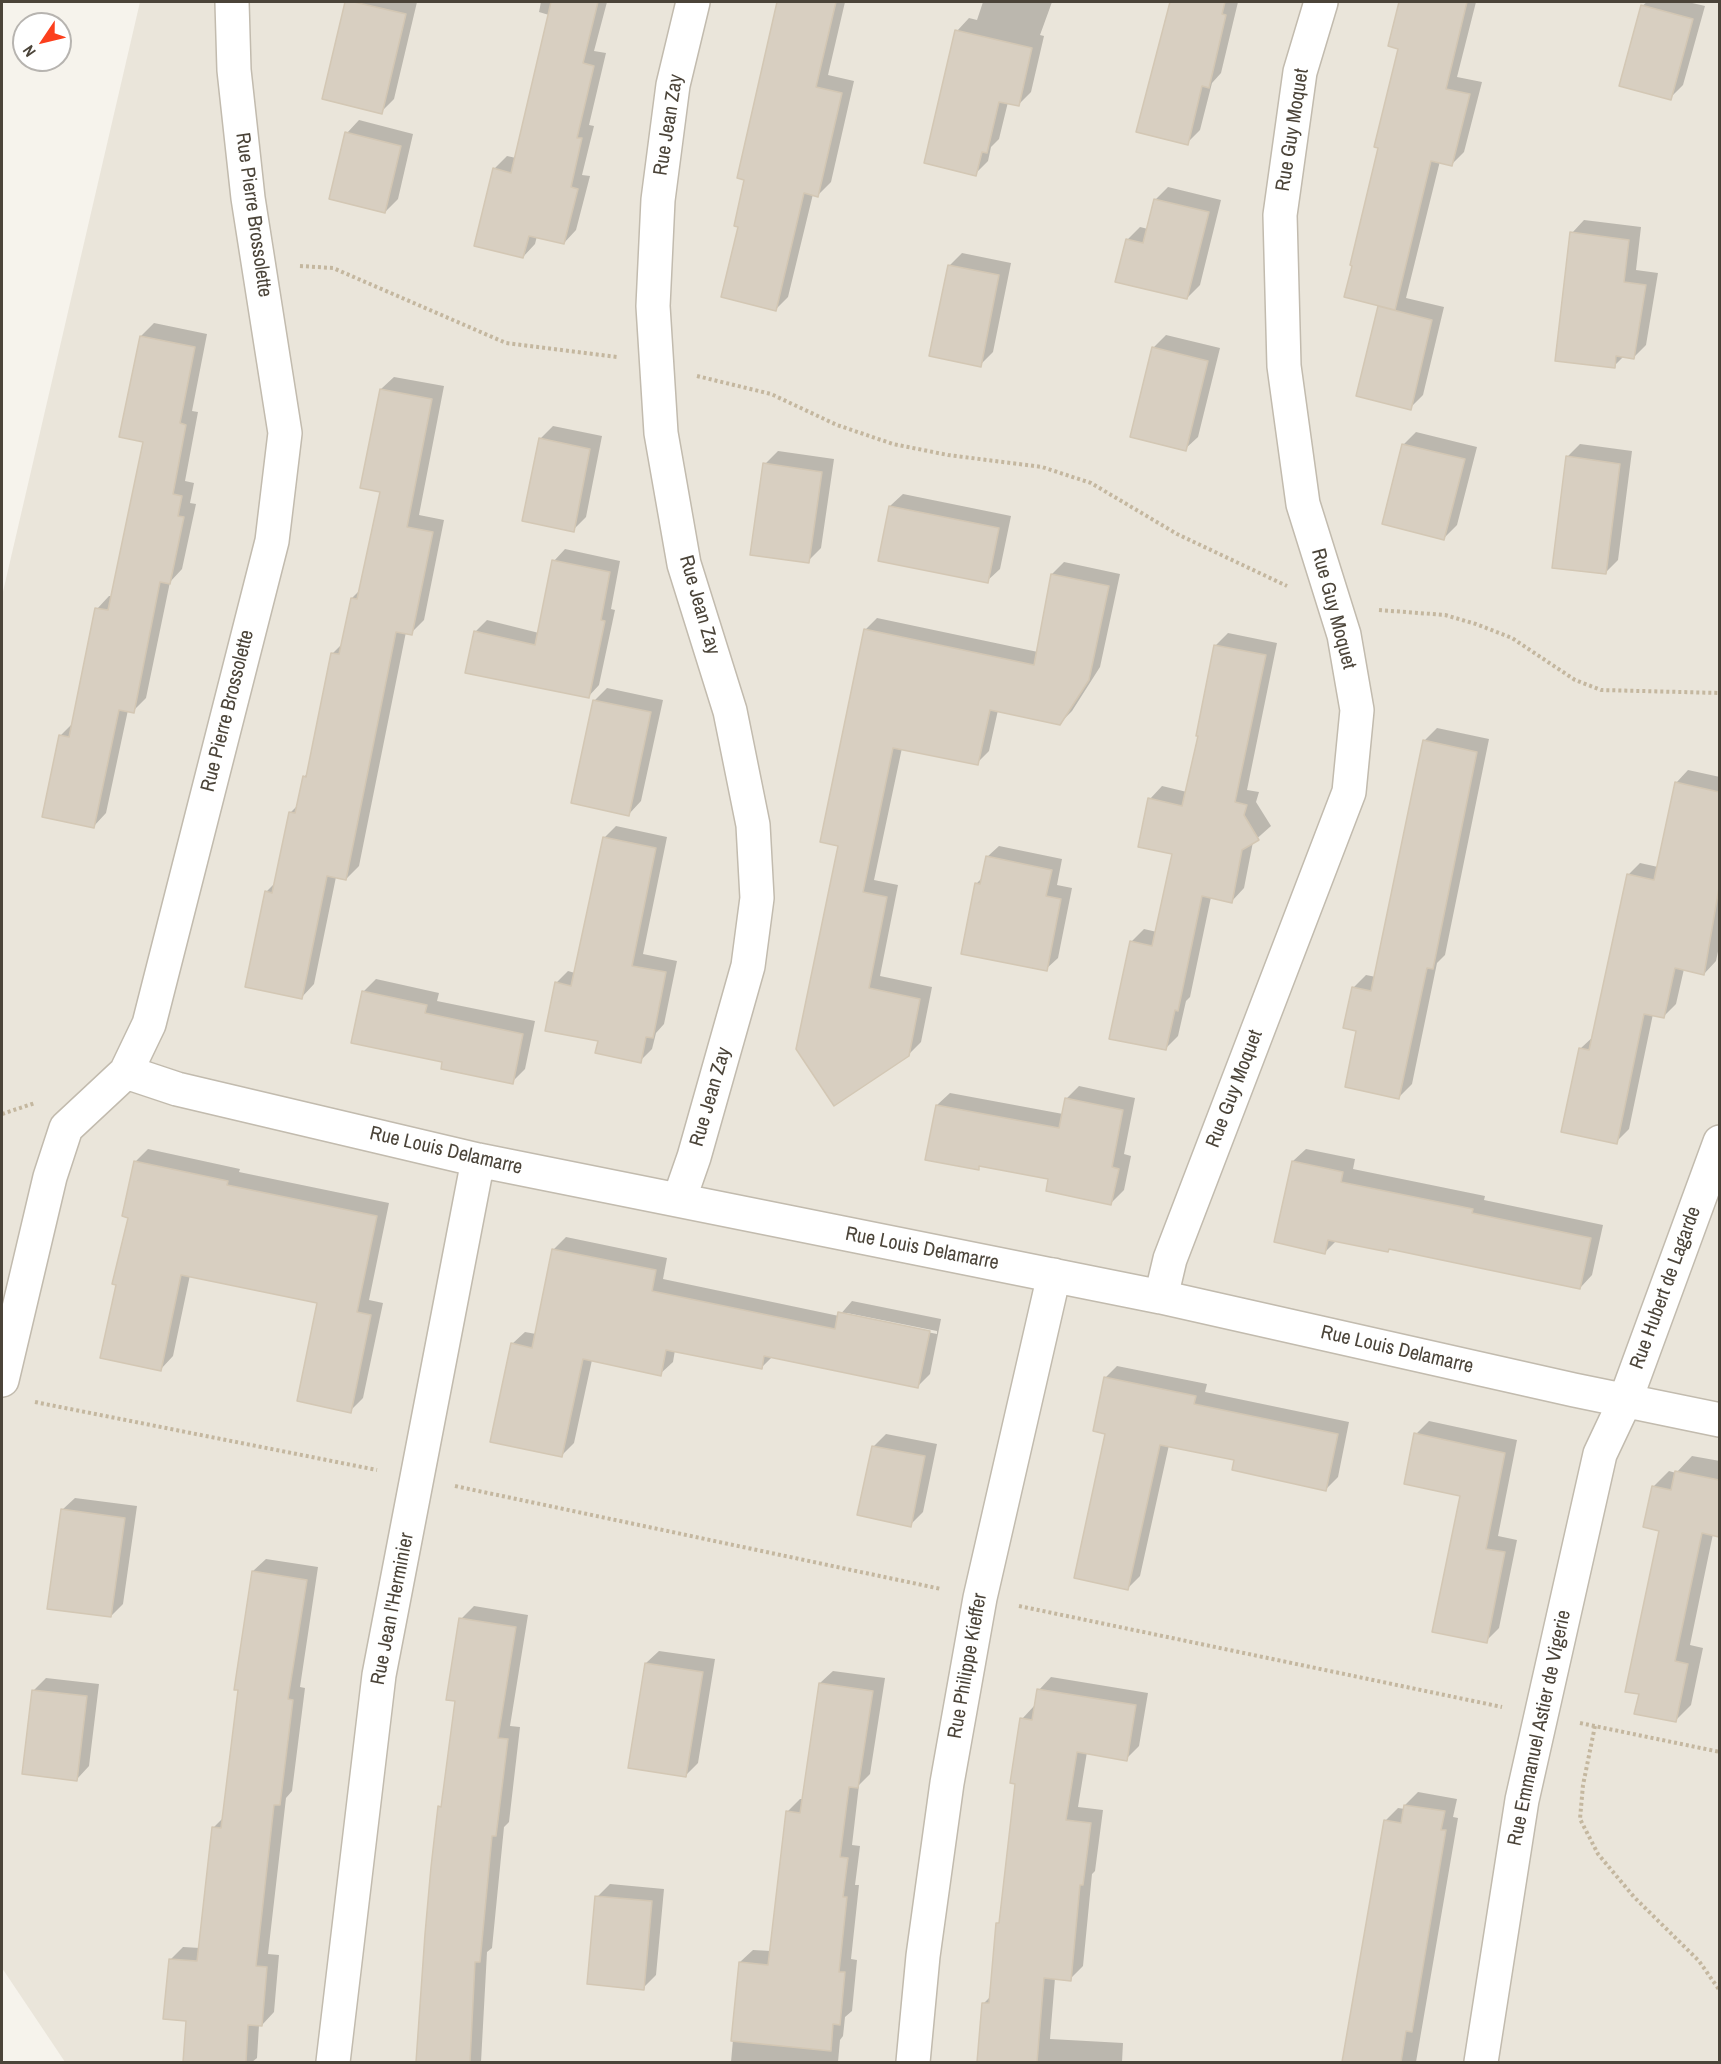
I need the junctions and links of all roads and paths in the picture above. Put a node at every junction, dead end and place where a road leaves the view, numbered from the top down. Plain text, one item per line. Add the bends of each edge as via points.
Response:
1 (231, 2) edge
2 (693, 2) edge
3 (1321, 2) edge
4 (261, 273) junction
5 (657, 371) junction
6 (1335, 608) junction
7 (1719, 693) edge
8 (126, 1072) junction
9 (1719, 1142) edge
10 (478, 1160) junction
11 (679, 1200) junction
12 (1054, 1275) junction
13 (1161, 1297) junction
14 (13, 1390) edge
15 (1625, 1401) junction
16 (1719, 1420) edge
17 (418, 1478) junction
18 (980, 1598) junction
19 (1540, 1715) junction
20 (1595, 1726) junction
21 (1719, 1752) edge
22 (1719, 1991) edge
23 (333, 2062) edge
24 (913, 2062) edge
25 (1481, 2062) edge

1 - 4 street, Rue Pierre Brossolette via 248,198
2 - 5 street, Rue Jean Zay via 673,85 658,200 653,306
3 - 6 street, Rue Guy Moquet via 1300,72 1280,214 1284,366 1303,504
4 - 5 path via 304,265 333,268 506,343 614,355
4 - 8 street, Rue Pierre Brossolette via 285,433 272,540 149,1024
5 - 6 path via 771,394 837,425 893,444 1042,467 1091,483 1177,534
5 - 11 street, Rue Jean Zay via 661,433 684,564 730,711 753,825 757,898 748,966
6 - 7 path via 1445,615 1476,624 1512,638 1575,680 1601,690
6 - 13 street, Rue Guy Moquet via 1344,635 1357,710 1349,792 1170,1259
8 - 10 street, Rue Louis Delamarre via 177,1089
8 - 14 street, Rue Pierre Brossolette via 66,1128 50,1178
9 - 15 street, Rue Hubert de Lagarde
10 - 11 street, Rue Louis Delamarre
10 - 17 street, Rue Jean l'Herminier
11 - 12 street, Rue Louis Delamarre
12 - 13 street, Rue Louis Delamarre
12 - 18 street, Rue Philippe Kieffer
13 - 15 street, Rue Louis Delamarre
14 - 17 path
15 - 16 street, Rue Louis Delamarre
15 - 19 street, Rue Emmanuel Astier de Vigerie via 1600,1454
17 - 18 path
17 - 23 street, Rue Jean l'Herminier via 379,1675
18 - 19 path
18 - 24 street, Rue Philippe Kieffer via 922,1956
19 - 20 path
19 - 25 street, Rue Emmanuel Astier de Vigerie via 1522,1800
20 - 21 path
20 - 22 path via 1580,1819 1598,1854 1634,1897 1699,1961

